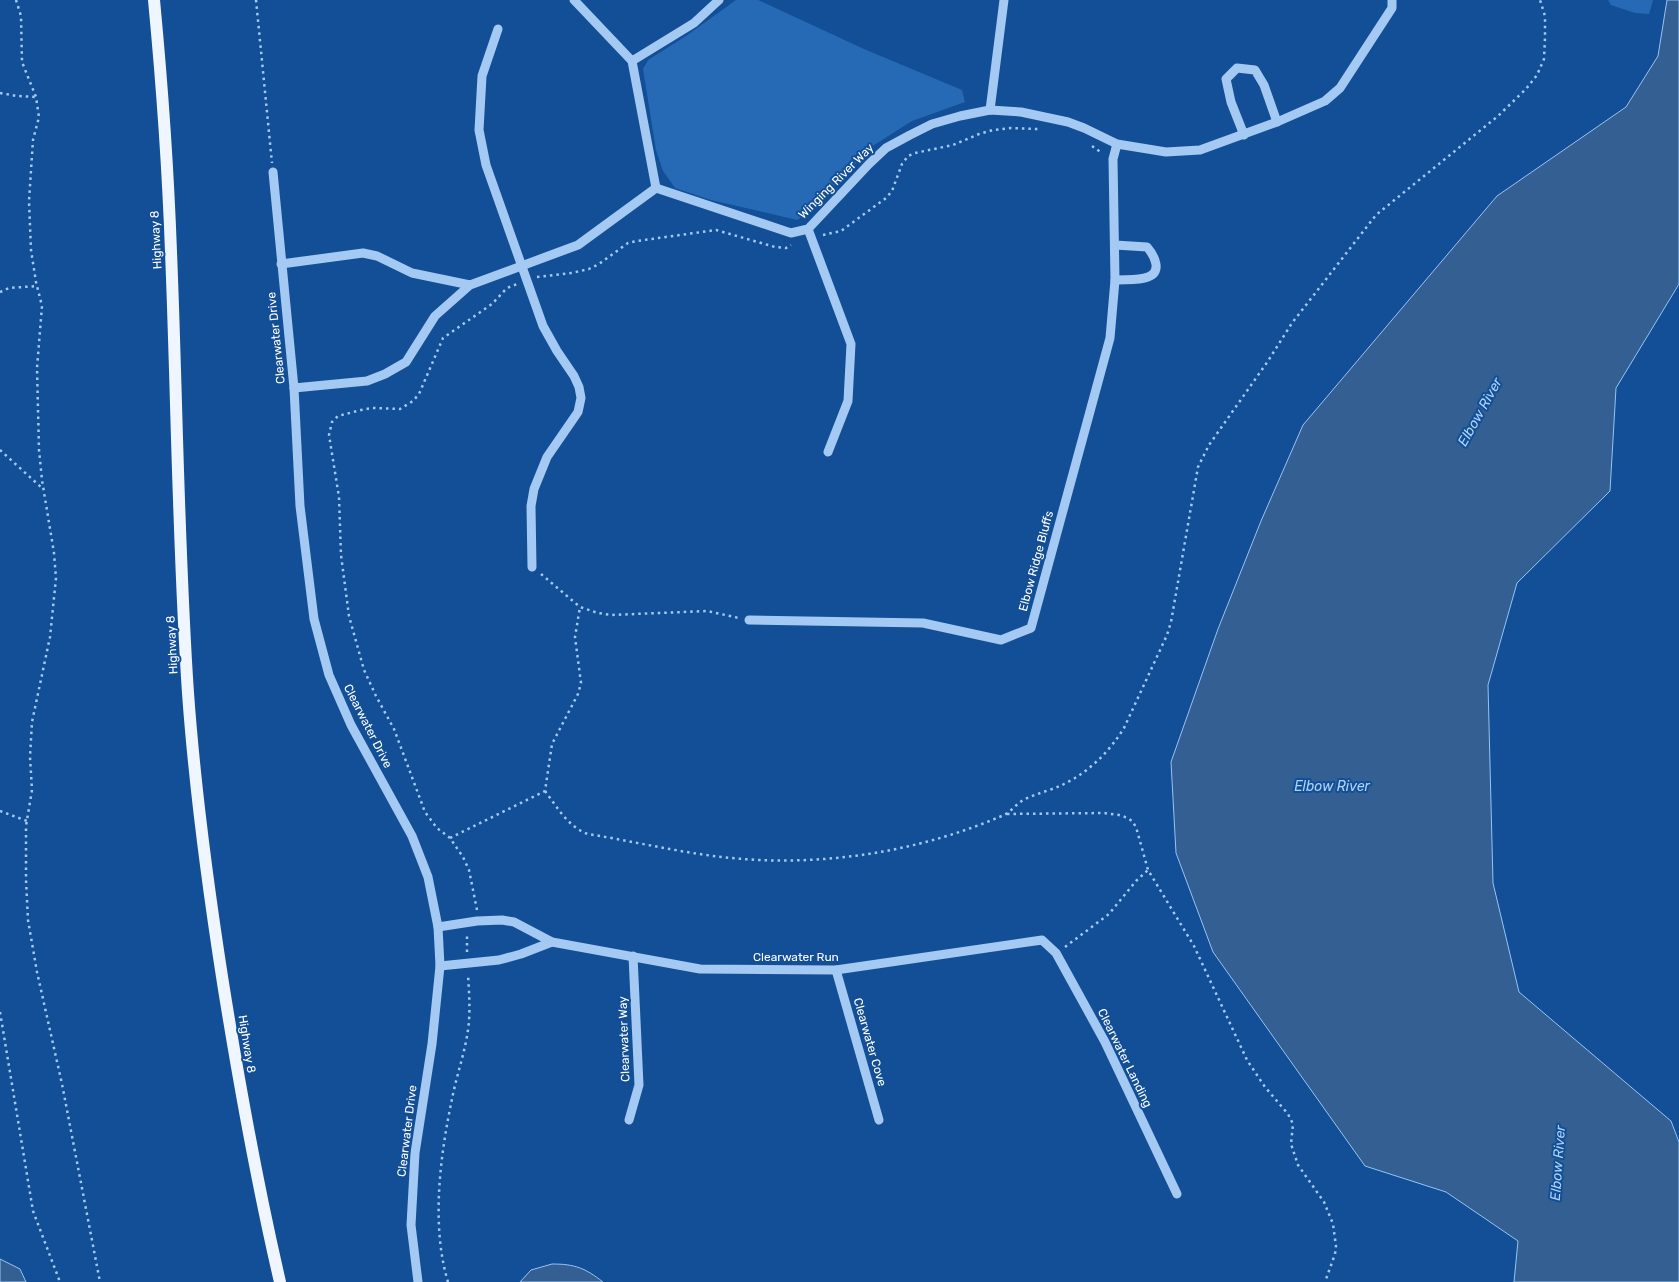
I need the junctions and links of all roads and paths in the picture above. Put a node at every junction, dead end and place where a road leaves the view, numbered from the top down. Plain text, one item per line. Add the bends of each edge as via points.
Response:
1 (16, 0) edge
2 (154, 0) edge
3 (256, 0) edge
4 (574, 0) edge
5 (718, 0) edge
6 (1004, 0) edge
7 (1392, 0) edge
8 (1540, 0) edge
9 (498, 29) dead end
10 (632, 60) junction
11 (0, 92) edge
12 (36, 97) junction
13 (990, 110) junction
14 (1277, 122) junction
15 (1244, 135) junction
16 (1117, 144) junction
17 (272, 172) joint
18 (656, 188) junction
19 (808, 229) junction
20 (1115, 245) junction
21 (281, 264) junction
22 (521, 266) junction
23 (1115, 280) junction
24 (470, 285) junction
25 (37, 286) junction
26 (0, 292) edge
27 (294, 388) junction
28 (0, 450) edge
29 (828, 452) dead end
30 (43, 490) junction
31 (532, 567) joint
32 (580, 607) junction
33 (749, 620) joint
34 (545, 791) junction
35 (1, 811) edge
36 (1007, 814) junction
37 (27, 821) junction
38 (450, 838) dead end
39 (1148, 870) junction
40 (477, 921) junction
41 (438, 926) junction
42 (1042, 940) joint
43 (552, 942) junction
44 (1056, 953) junction
45 (632, 956) junction
46 (467, 963) junction
47 (440, 966) junction
48 (836, 970) junction
49 (0, 1012) edge
50 (629, 1120) dead end
51 (879, 1120) dead end
52 (1177, 1194) dead end
53 (60, 1282) edge
54 (100, 1282) edge
55 (280, 1282) edge
56 (418, 1282) edge
57 (448, 1282) edge
58 (1325, 1282) edge

1 - 12 path via 21,16 22,62
2 - 55 main road, Highway 8 via 164,108 171,249 188,697 213,918 226,1002
3 - 17 path
4 - 10 street
5 - 10 street via 694,23
6 - 13 street
7 - 14 street, Winging River Way via 1392,8 1340,88 1326,101
8 - 36 path via 1545,16 1544,59 1526,89 1498,116 1376,215 1292,323 1209,445 1195,480 1171,622 1116,741 1092,768 1064,784 1022,801
9 - 22 street via 482,76 479,130 486,165
10 - 18 street
11 - 12 path
12 - 25 path via 39,117 33,140 29,201 31,250
13 - 16 street, Winging River Way via 1021,112 1068,122
13 - 19 street, Winging River Way via 932,124 886,148
14 - 15 street, Winging River Way
14 - 15 street via 1255,70 1238,68 1226,79 1230,102
15 - 16 street, Winging River Way via 1200,150 1166,152
16 - 20 street, Elbow Ridge Bluffs via 1113,159
17 - 21 street, Clearwater Drive
18 - 19 street, Winging River Way via 791,233
18 - 22 street via 578,245
19 - 29 street via 851,344 848,401
20 - 23 street, Elbow Ridge Bluffs
20 - 23 street via 1147,247 1156,260 1156,266 1147,278
21 - 24 street via 363,253 377,256 412,273
21 - 27 street, Clearwater Drive
22 - 24 street
22 - 31 street via 550,340 574,376 581,398 578,412 547,457 534,489 531,506
23 - 33 street, Elbow Ridge Bluffs via 1110,338 1031,628 1001,640 923,623
24 - 27 street via 435,316 406,362 367,381
25 - 26 path via 14,287
25 - 30 path via 42,306 37,368
27 - 41 street, Clearwater Drive via 300,506 314,619 329,675 351,725 412,836 428,877
28 - 30 path
30 - 37 path via 56,578 50,637 32,722 32,790
31 - 32 path
32 - 33 path via 611,615 707,611
32 - 34 path via 575,637 581,683 552,744
34 - 36 path via 579,831 721,857 756,860 837,858 885,852 921,844
34 - 38 path
35 - 37 path
36 - 39 path via 1119,815 1132,821 1136,827
37 - 54 path via 26,880 30,928
39 - 44 path via 1109,914
39 - 58 path via 1194,946 1247,1060 1288,1114 1292,1124 1291,1144 1298,1165 1324,1202 1335,1235 1335,1254
40 - 41 street, Clearwater Run
40 - 43 street, Clearwater Run via 514,922
40 - 46 path via 466,937
41 - 47 street, Clearwater Drive
42 - 44 street, Clearwater Landing
42 - 48 street, Clearwater Run
43 - 45 street, Clearwater Run
43 - 46 street via 500,960
44 - 52 street, Clearwater Landing via 1105,1042
45 - 48 street, Clearwater Run via 700,969
45 - 50 street, Clearwater Way via 639,1085
46 - 47 street
46 - 57 path via 469,1022 452,1101 440,1187 441,1246
47 - 56 street, Clearwater Drive via 415,1153 411,1225
48 - 51 street, Clearwater Cove
49 - 53 path via 33,1211

